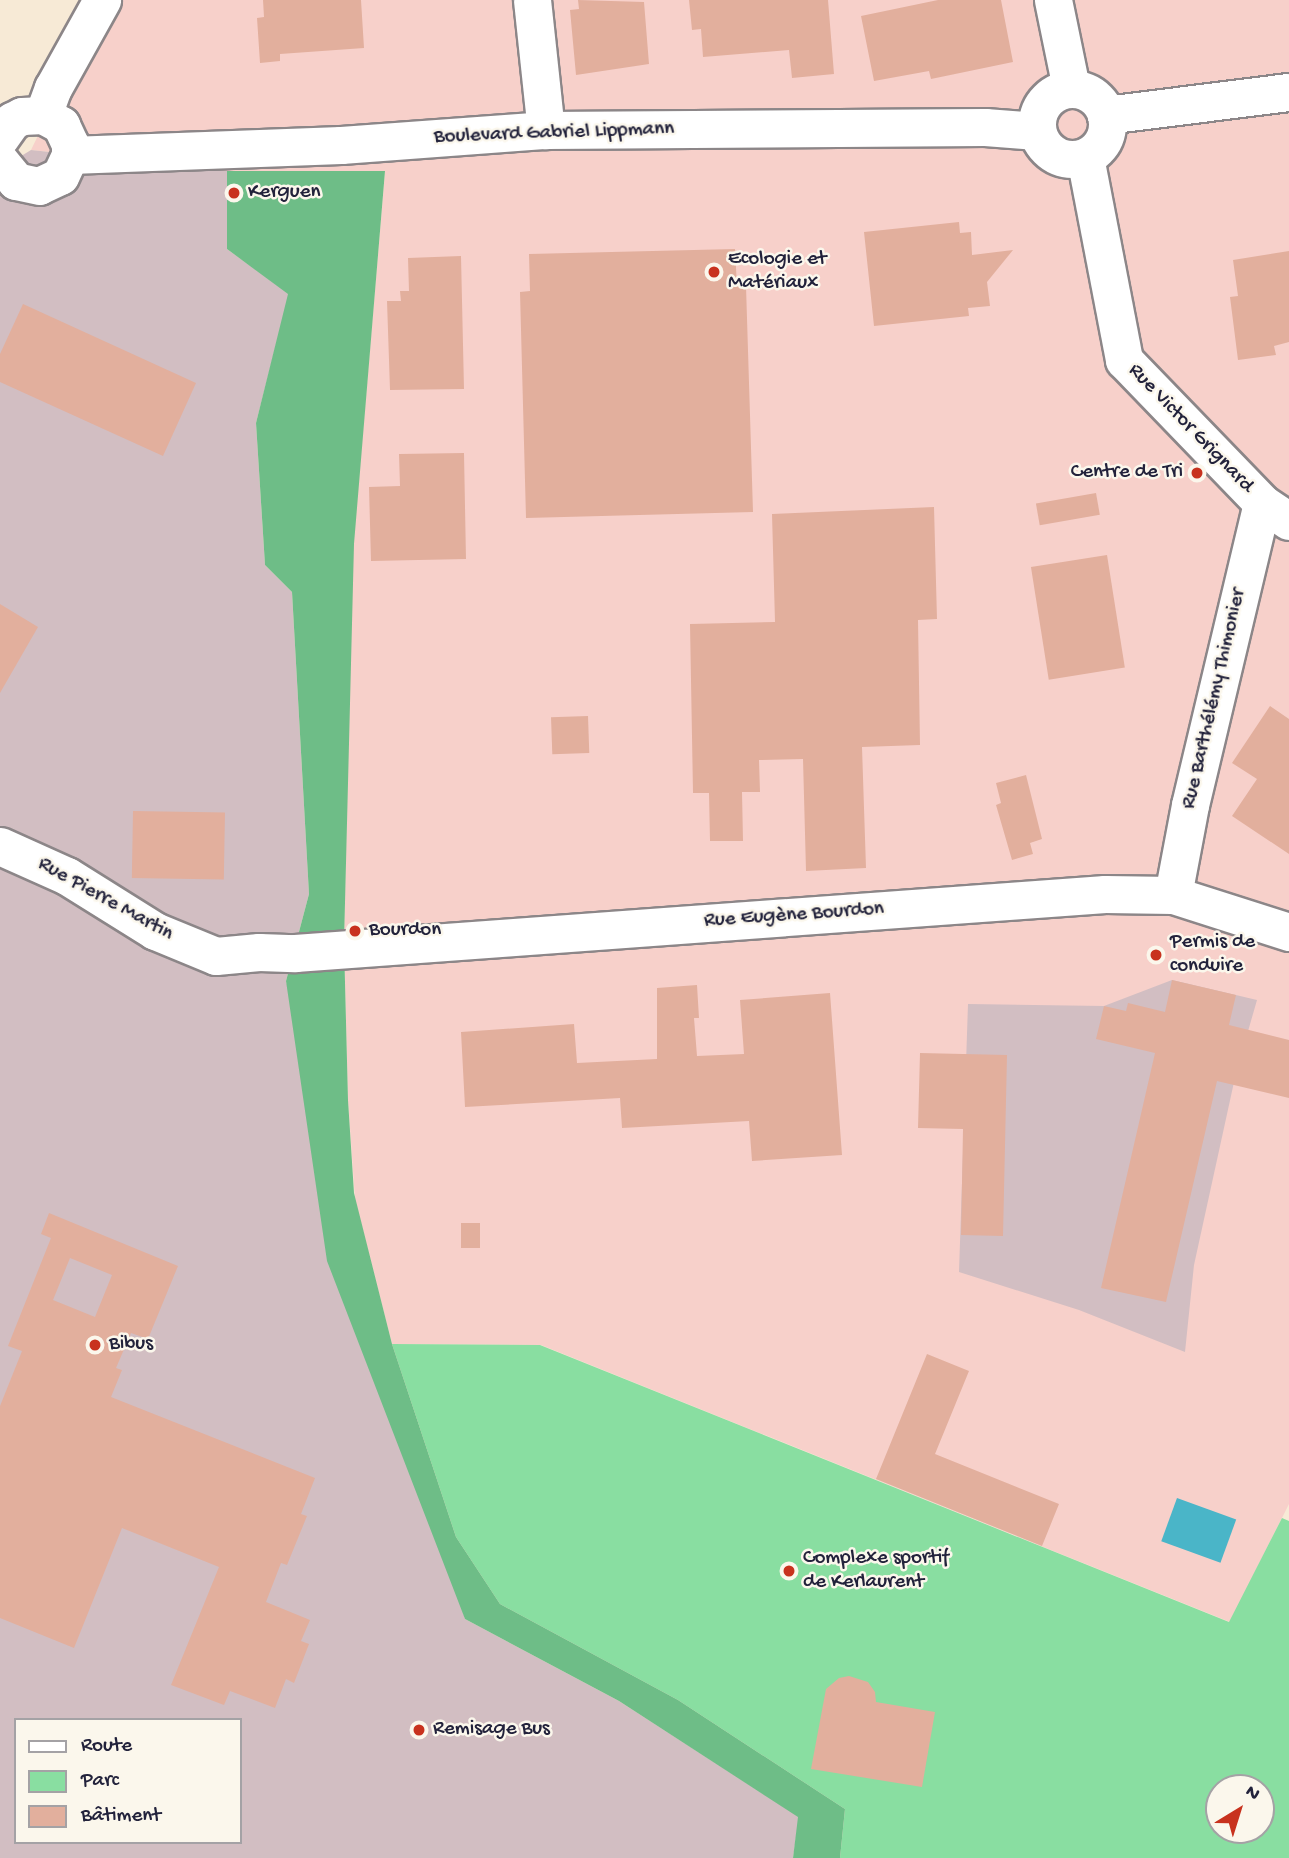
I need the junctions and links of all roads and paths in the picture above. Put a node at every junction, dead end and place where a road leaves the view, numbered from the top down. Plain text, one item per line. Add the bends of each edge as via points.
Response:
1 (102, 0) edge
2 (532, 0) edge
3 (1053, 0) edge
4 (1071, 88) junction
5 (1289, 92) edge
6 (43, 115) junction
7 (1106, 115) junction
8 (546, 130) junction
9 (1037, 131) junction
10 (0, 138) edge
11 (71, 155) junction
12 (1085, 157) junction
13 (2, 171) edge
14 (1275, 512) edge
15 (2, 852) edge
16 (1172, 895) junction
17 (1289, 932) edge
18 (295, 953) joint

1 - 6 street
2 - 8 street
3 - 4 street
4 - 7 street via 1093,95
4 - 9 street via 1044,101 1038,111
5 - 7 street
6 - 10 street via 12,121
6 - 11 street via 61,125
7 - 12 street via 1105,135
8 - 9 street, Boulevard Gabriel Lippmann via 985,127
8 - 11 street, Boulevard Gabriel Lippmann via 341,145
9 - 12 street via 1050,152 1073,159
11 - 13 street via 50,183 27,186
12 - 14 street, Rue Victor Grignard via 1124,360
14 - 16 street, Rue Barthélémy Thimonier via 1193,791
15 - 18 street, Rue Pierre Martin via 67,876 155,931 216,956
16 - 17 street, Rue Eugène Bourdon
16 - 18 street, Rue Eugène Bourdon via 1105,894

